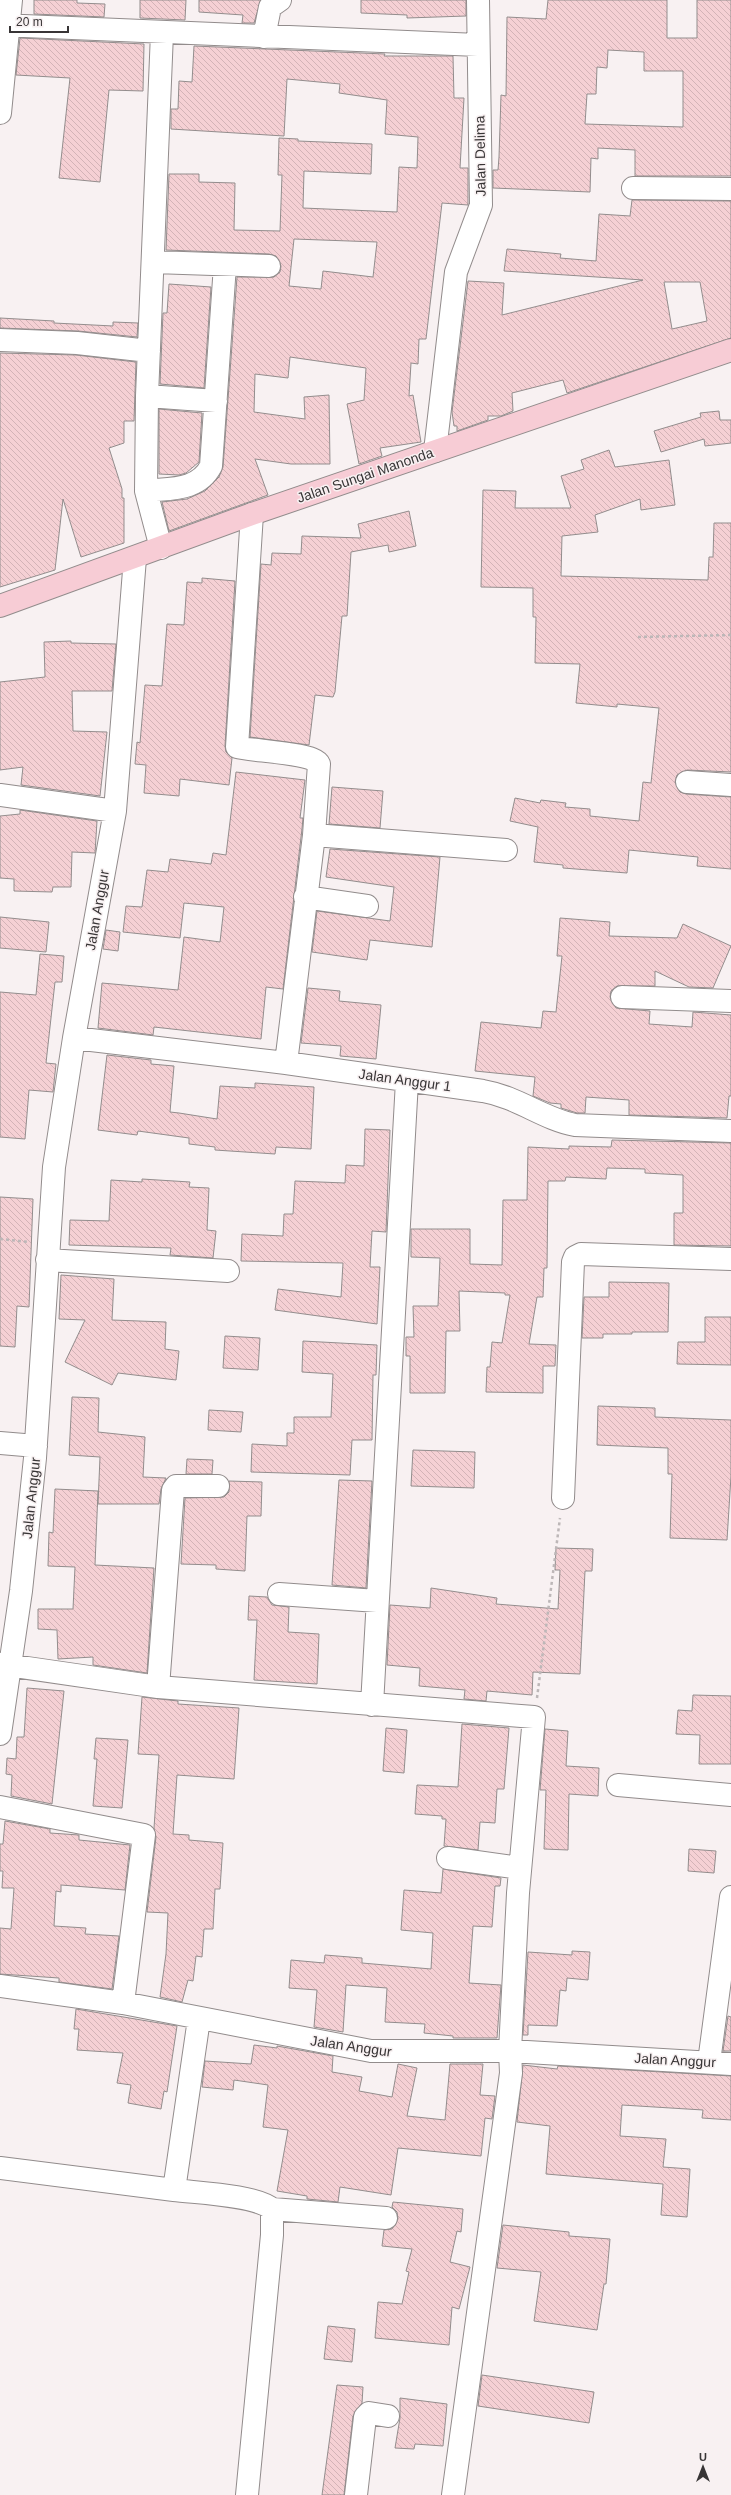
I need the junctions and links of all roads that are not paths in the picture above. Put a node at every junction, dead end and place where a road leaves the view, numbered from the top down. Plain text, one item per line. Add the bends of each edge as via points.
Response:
1 (11, 0) edge
2 (280, 0) edge
3 (478, 0) edge
4 (5, 25) edge
5 (162, 33) junction
6 (264, 37) junction
7 (478, 45) junction
8 (0, 113) edge
9 (633, 188) dead end
10 (731, 189) edge
11 (154, 262) junction
12 (225, 265) junction
13 (268, 266) dead end
14 (0, 340) edge
15 (731, 350) edge
16 (149, 351) junction
17 (147, 396) junction
18 (216, 401) junction
19 (435, 451) junction
20 (146, 491) junction
21 (252, 514) junction
22 (161, 548) junction
23 (135, 558) junction
24 (0, 606) edge
25 (687, 782) dead end
26 (731, 785) edge
27 (0, 796) edge
28 (115, 811) junction
29 (314, 835) junction
30 (506, 850) dead end
31 (305, 897) junction
32 (366, 906) dead end
33 (622, 997) dead end
34 (731, 1001) edge
35 (74, 1038) junction
36 (286, 1063) junction
37 (407, 1081) junction
38 (731, 1131) edge
39 (47, 1252) junction
40 (731, 1259) edge
41 (228, 1271) dead end
42 (0, 1443) edge
43 (36, 1446) junction
44 (218, 1486) dead end
45 (564, 1498) road end
46 (279, 1594) dead end
47 (377, 1601) junction
48 (5, 1664) edge
49 (158, 1688) junction
50 (372, 1705) junction
51 (0, 1734) edge
52 (618, 1785) dead end
53 (731, 1795) edge
54 (0, 1807) edge
55 (448, 1858) dead end
56 (520, 1868) junction
57 (731, 1897) edge
58 (0, 1986) edge
59 (123, 2004) junction
60 (200, 2019) junction
61 (510, 2051) junction
62 (709, 2062) junction
63 (731, 2064) edge
64 (0, 2168) edge
65 (174, 2190) junction
66 (272, 2209) junction
67 (386, 2218) dead end
68 (388, 2416) dead end
69 (247, 2495) edge
70 (356, 2495) edge
71 (453, 2495) edge

1 - 4 street
2 - 6 street via 270,7
3 - 7 street, Jalan Delima
4 - 5 street
4 - 8 street
5 - 6 street
5 - 11 street
6 - 7 street
7 - 19 street, Jalan Delima via 481,205 456,272
9 - 10 street
11 - 12 street
11 - 16 street
12 - 13 street
12 - 18 street
14 - 16 street via 73,343
15 - 19 street, Jalan Sungai Manonda
16 - 17 street
17 - 18 street
17 - 20 street
18 - 20 street via 212,462 200,481
19 - 21 street, Jalan Sungai Manonda
20 - 22 street
21 - 22 street, Jalan Sungai Manonda
21 - 29 street via 237,745 241,748 302,756 318,761
22 - 23 street, Jalan Sungai Manonda
23 - 24 street, Jalan Sungai Manonda
23 - 28 street, Jalan Anggur
25 - 26 street
27 - 28 street
28 - 35 street, Jalan Anggur
29 - 30 street
29 - 31 street
31 - 32 street
31 - 36 street
33 - 34 street
35 - 36 street, Jalan Anggur 1
35 - 39 street, Jalan Anggur via 54,1167
36 - 37 street, Jalan Anggur 1
37 - 38 street, Jalan Anggur 1 via 498,1093 561,1122 575,1125
37 - 47 street
39 - 41 street
39 - 43 street, Jalan Anggur
40 - 45 street via 581,1254 575,1257
42 - 43 street
43 - 48 street, Jalan Anggur via 23,1576
44 - 49 street via 176,1486 173,1490
46 - 47 street
47 - 50 street
48 - 49 street
48 - 51 street, Jalan Anggur
49 - 50 street
50 - 56 street via 534,1718
52 - 53 street
54 - 59 street via 144,1835
55 - 56 street
56 - 61 street
57 - 62 street
58 - 59 street, Jalan Anggur
59 - 60 street, Jalan Anggur
60 - 61 street, Jalan Anggur via 371,2051
60 - 65 street
61 - 62 street, Jalan Anggur
61 - 71 street via 512,2067 499,2174
62 - 63 street, Jalan Anggur
64 - 65 street
65 - 66 street via 246,2199 268,2205
66 - 67 street
66 - 69 street via 272,2235
68 - 70 street via 369,2413 365,2417

